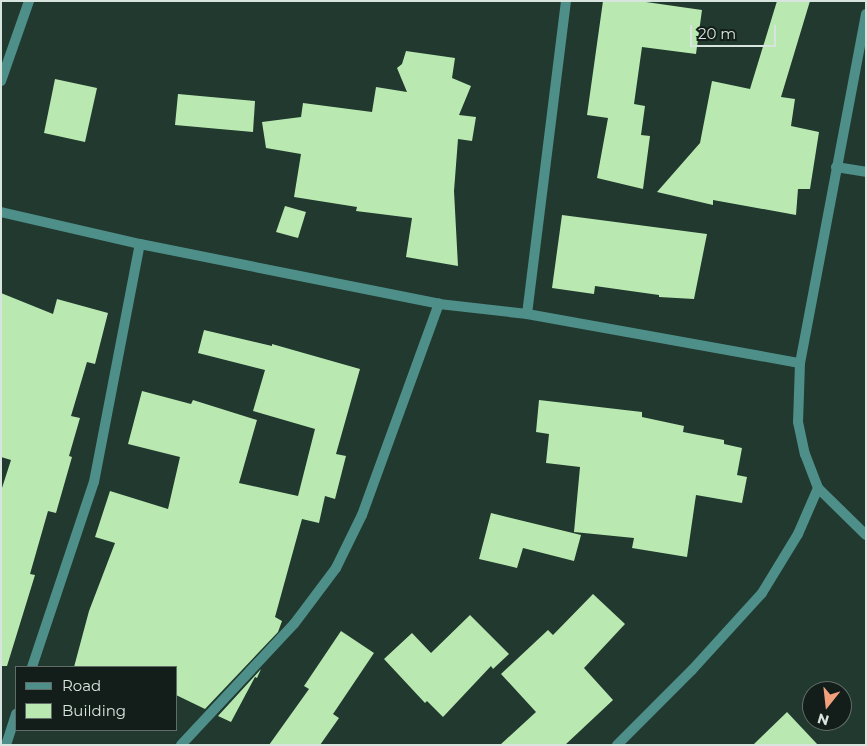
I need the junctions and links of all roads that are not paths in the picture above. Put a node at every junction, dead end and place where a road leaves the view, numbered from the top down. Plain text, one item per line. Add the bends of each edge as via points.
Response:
1 (29, 1) edge
2 (566, 1) edge
3 (866, 14) edge
4 (1, 81) edge
5 (836, 167) junction
6 (866, 172) edge
7 (1, 212) edge
8 (140, 244) junction
9 (439, 304) junction
10 (526, 314) junction
11 (800, 363) junction
12 (818, 488) junction
13 (866, 535) edge
14 (32, 666) edge
15 (15, 717) edge
16 (6, 745) edge
17 (181, 745) edge
18 (618, 745) edge

1 - 4 street
2 - 10 street
3 - 5 street
5 - 6 street
5 - 11 street
7 - 8 street
8 - 9 street
8 - 14 street via 94,482
9 - 10 street
9 - 17 street via 362,515 336,568 294,624
10 - 11 street
11 - 12 street via 798,422 805,454
12 - 13 street
12 - 18 street via 798,534 762,593
15 - 16 street

